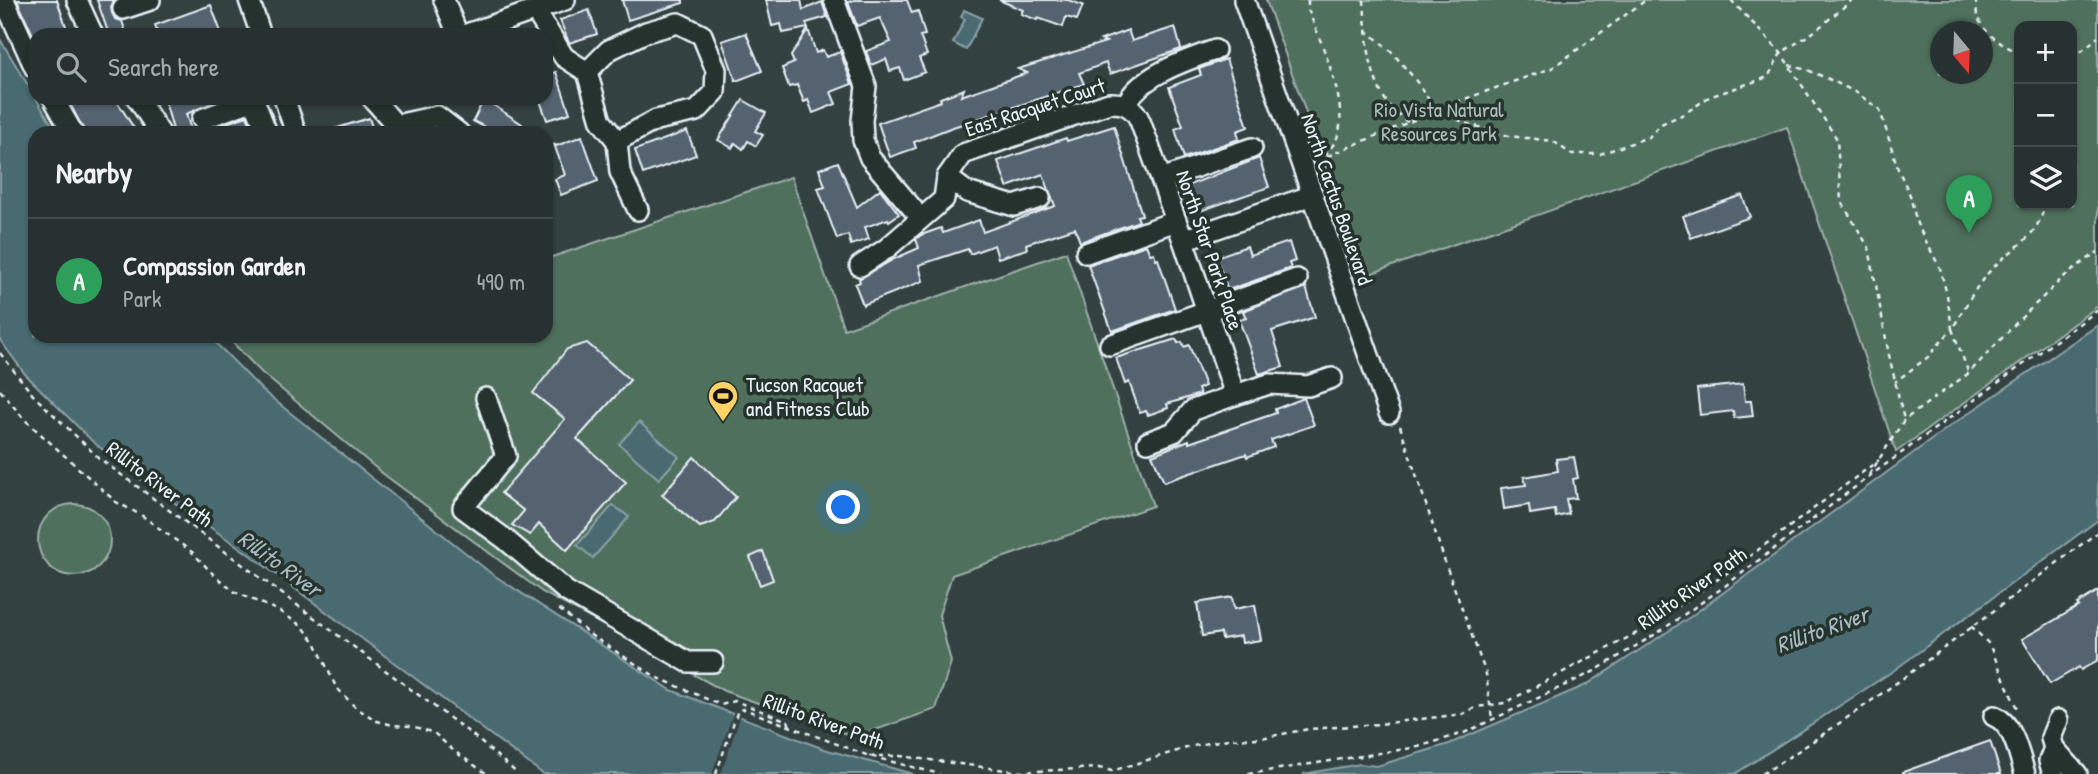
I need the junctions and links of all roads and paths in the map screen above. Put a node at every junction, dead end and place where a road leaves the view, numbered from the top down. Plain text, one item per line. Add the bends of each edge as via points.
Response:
1 (4, 0) edge
2 (77, 0) edge
3 (150, 0) edge
4 (249, 0) edge
5 (444, 0) edge
6 (565, 0) edge
7 (834, 0) edge
8 (1244, 0) edge
9 (1308, 0) edge
10 (1364, 0) edge
11 (1646, 0) edge
12 (1731, 0) edge
13 (1852, 0) edge
14 (1976, 0) edge
15 (123, 9) dead end
16 (535, 10) junction
17 (90, 28) edge
18 (259, 28) edge
19 (455, 28) edge
20 (484, 28) edge
21 (546, 28) edge
22 (1366, 30) junction
23 (553, 39) edge
24 (2097, 39) edge
25 (1215, 50) dead end
26 (2014, 50) edge
27 (28, 53) edge
28 (1781, 53) junction
29 (2077, 54) edge
30 (1789, 65) junction
31 (587, 72) junction
32 (1127, 101) junction
33 (57, 105) edge
34 (141, 105) edge
35 (240, 105) edge
36 (256, 105) edge
37 (286, 105) edge
38 (377, 105) edge
39 (1437, 111) junction
40 (202, 119) dead end
41 (1140, 121) joint
42 (1409, 123) junction
43 (69, 126) edge
44 (155, 126) edge
45 (264, 126) edge
46 (294, 126) edge
47 (393, 126) edge
48 (405, 126) edge
49 (450, 126) edge
50 (617, 141) junction
51 (1252, 148) dead end
52 (1322, 159) junction
53 (1301, 165) junction
54 (947, 177) junction
55 (1161, 179) junction
56 (1313, 195) junction
57 (1040, 198) dead end
58 (638, 209) dead end
59 (913, 209) dead end
60 (2044, 210) edge
61 (1176, 221) junction
62 (1183, 240) junction
63 (2098, 252) edge
64 (1086, 253) dead end
65 (860, 266) dead end
66 (1297, 279) dead end
67 (2098, 310) edge
68 (1208, 311) junction
69 (1952, 329) junction
70 (1110, 345) dead end
71 (0, 354) edge
72 (1969, 373) junction
73 (1332, 378) dead end
74 (1895, 382) junction
75 (0, 390) edge
76 (1235, 395) junction
77 (486, 398) dead end
78 (1389, 413) joint
79 (1904, 420) junction
80 (1148, 442) dead end
81 (1879, 460) junction
82 (1867, 478) junction
83 (2098, 532) edge
84 (554, 605) dead end
85 (1971, 626) junction
86 (713, 663) dead end
87 (1490, 705) junction
88 (1994, 716) dead end
89 (1492, 720) junction
90 (2058, 720) dead end
91 (2022, 722) dead end
92 (791, 727) junction
93 (2054, 748) junction
94 (869, 756) junction
95 (487, 774) edge
96 (518, 774) edge
97 (716, 774) edge
98 (940, 774) edge
99 (1248, 774) edge
100 (1762, 774) edge
101 (2025, 774) edge
102 (2053, 774) edge
103 (2077, 774) edge

1 - 27 street
2 - 17 street
3 - 15 street
4 - 18 street
5 - 19 street
6 - 16 street
7 - 59 street via 866,86 863,140 870,158
8 - 53 street, North Cactus Boulevard
9 - 52 path via 1338,91 1341,117 1338,136
10 - 22 path
11 - 39 path via 1552,68
12 - 28 path
13 - 28 path
14 - 26 path via 1978,18 1990,34
16 - 20 street
16 - 21 street
22 - 39 path via 1415,78
22 - 42 path via 1379,89 1390,107
23 - 31 street via 564,57
24 - 29 path
25 - 32 street via 1167,67
28 - 30 path
28 - 39 path via 1768,77 1709,97 1661,124 1649,137 1600,154 1571,155 1553,141 1509,136
30 - 69 path via 1833,81 1880,110 1917,224 1940,268
30 - 74 path via 1837,139 1841,201 1868,248
31 - 50 street via 601,121
31 - 50 street via 609,50 646,32 678,23 702,35 716,69 715,92 697,111 656,120
32 - 41 street, East Racquet Court
32 - 54 street, East Racquet Court via 1109,103 963,154
33 - 43 street
34 - 44 street
35 - 40 street
36 - 45 street
37 - 46 street
38 - 47 street
39 - 42 path
41 - 55 street, North Star Park Place
42 - 52 path
48 - 49 street via 437,116
50 - 58 street via 620,172
51 - 55 street
52 - 53 path
53 - 56 street, North Cactus Boulevard
54 - 57 street via 967,192 1014,206
54 - 65 street via 944,200
55 - 61 street, North Star Park Place
56 - 62 street
56 - 78 street, North Cactus Boulevard
60 - 69 path via 2041,222 2026,241 1990,270
61 - 62 street, North Star Park Place
61 - 64 street
62 - 68 street, North Star Park Place
63 - 72 path via 2069,272
66 - 68 street
67 - 82 path, Rillito River Path
68 - 70 street
68 - 76 street, North Star Park Place
69 - 72 path
69 - 74 path via 1928,357
71 - 96 path, Rillito River Path via 33,395 100,458 470,733
72 - 79 path
73 - 76 street via 1308,386 1269,384
74 - 79 path
75 - 95 path via 24,419 116,502 192,552 235,592 303,627 336,687 355,707 377,721 434,733
76 - 80 street via 1194,411 1174,432
77 - 86 street via 506,456 463,508 566,591 688,662
78 - 87 path via 1400,425 1486,674
79 - 81 path
81 - 82 path
81 - 87 path via 1646,628 1505,703
82 - 89 path, Rillito River Path via 1659,632 1593,672
83 - 85 path
84 - 92 path via 656,677 721,705 735,701 788,721
85 - 91 path via 1989,644
85 - 100 path
87 - 89 path
87 - 94 path via 1463,714 1228,739 1112,771 1020,772
88 - 101 street via 2011,734
89 - 99 path, Rillito River Path via 1418,747
90 - 93 street via 2051,738
92 - 94 path, Rillito River Path
92 - 97 path, Rillito River Path via 738,710
93 - 102 street via 2049,761
93 - 103 street
94 - 98 path, Rillito River Path

